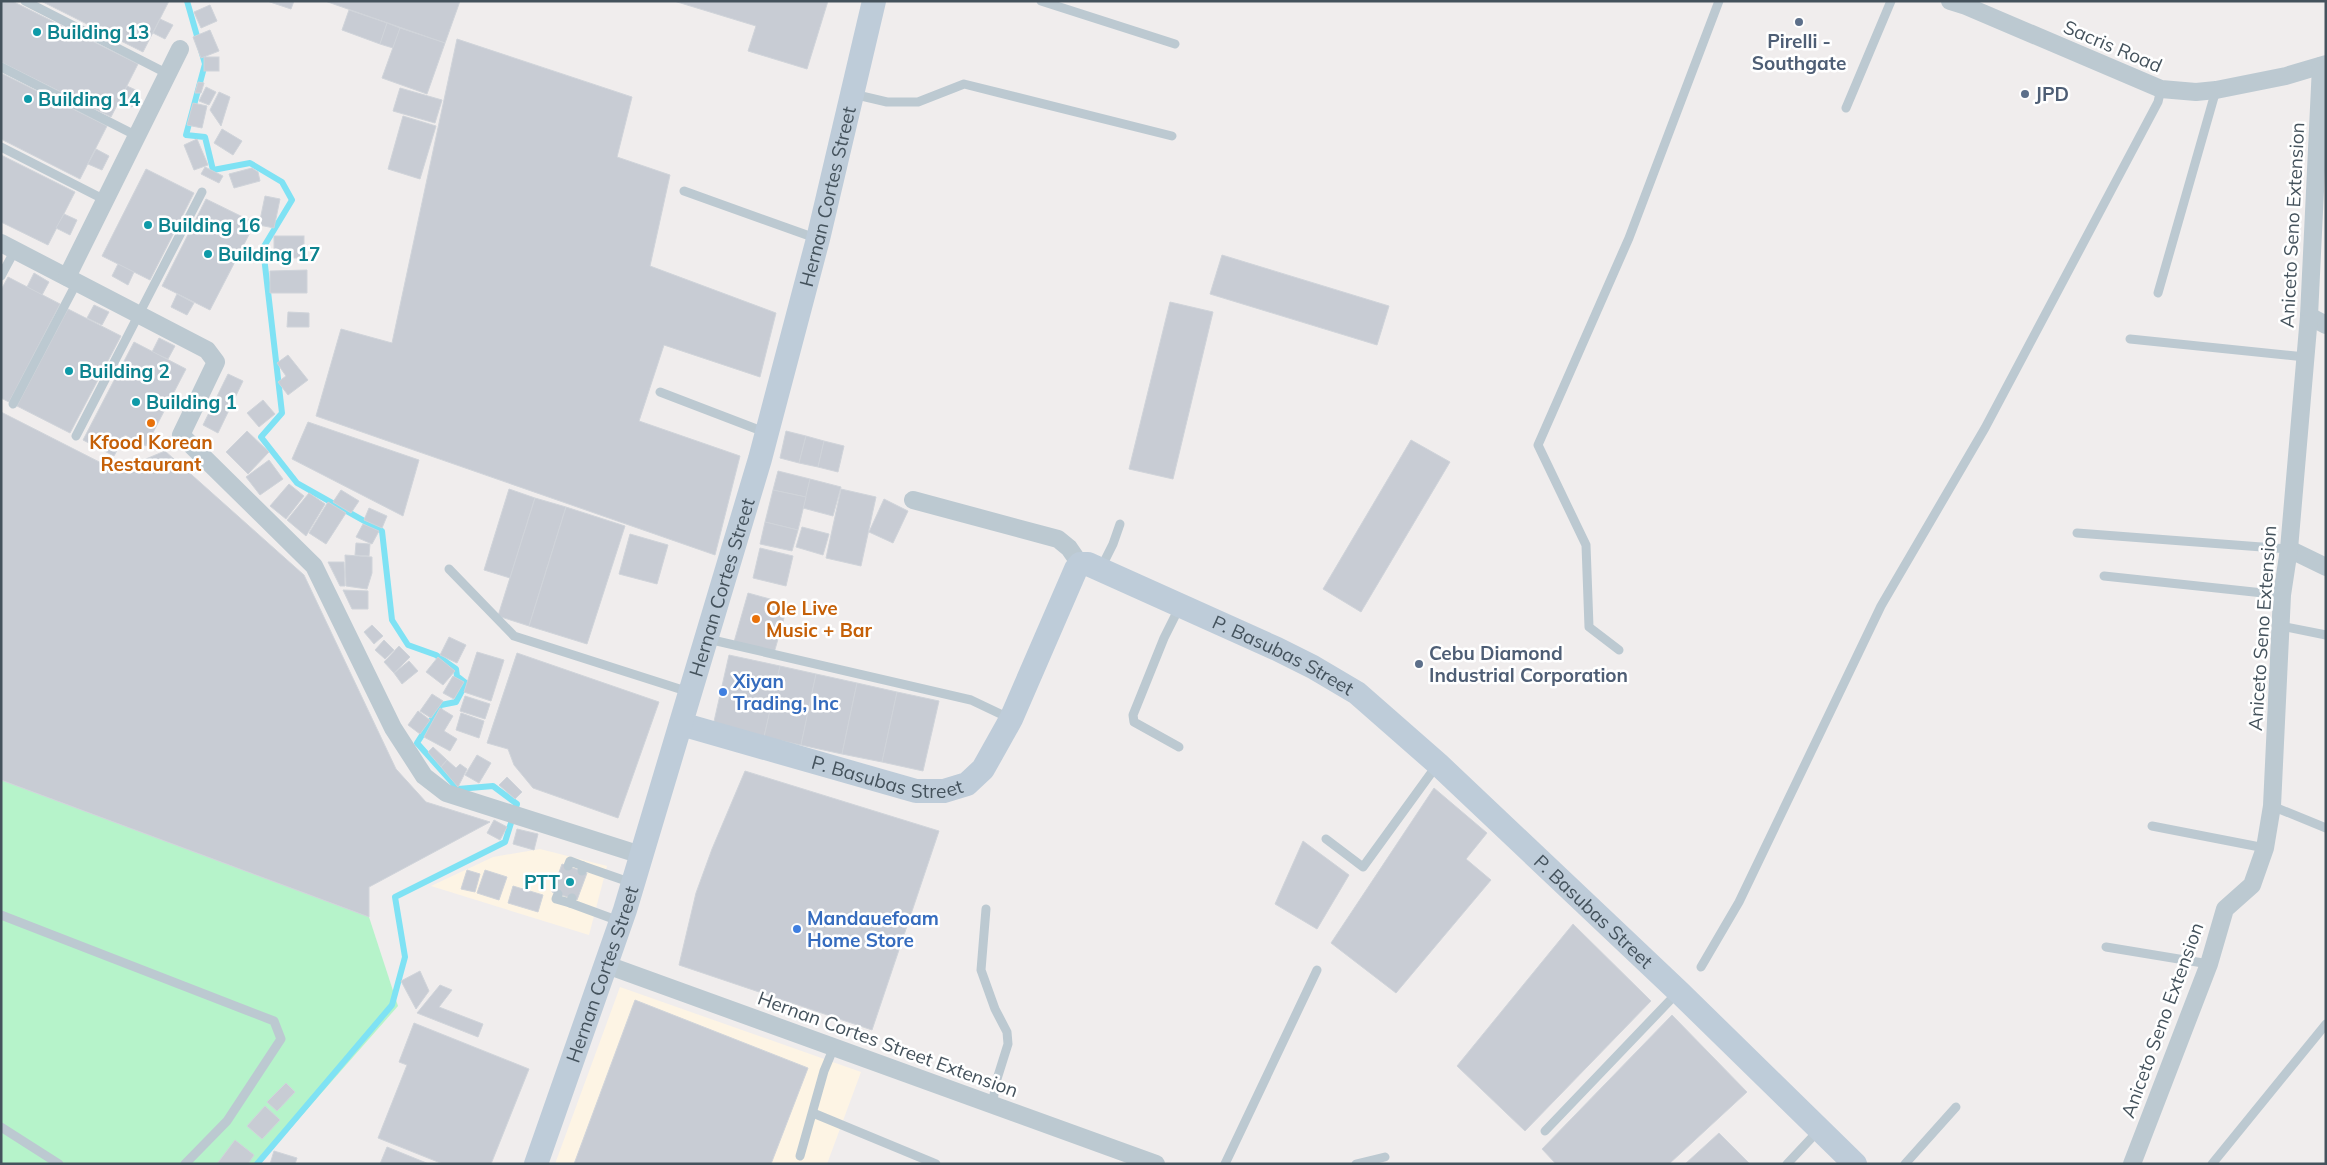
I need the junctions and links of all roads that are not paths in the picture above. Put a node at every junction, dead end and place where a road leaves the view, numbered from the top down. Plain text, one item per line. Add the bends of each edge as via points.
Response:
1 (25, 1) edge
2 (874, 1) edge
3 (1041, 1) edge
4 (1719, 1) edge
5 (1891, 1) edge
6 (1961, 3) edge
7 (1175, 44) dead end
8 (180, 50) dead end
9 (2323, 65) edge
10 (1, 67) edge
11 (168, 74) junction
12 (2161, 89) junction
13 (2216, 90) junction
14 (853, 94) junction
15 (2323, 106) edge
16 (1846, 108) dead end
17 (137, 136) junction
18 (1172, 136) dead end
19 (1, 147) edge
20 (684, 191) dead end
21 (202, 192) dead end
22 (105, 200) junction
23 (2320, 209) edge
24 (818, 239) junction
25 (8, 246) edge
26 (1, 276) edge
27 (72, 279) junction
28 (2158, 293) dead end
29 (140, 315) junction
30 (2309, 316) junction
31 (2326, 325) edge
32 (2130, 339) dead end
33 (2305, 357) junction
34 (660, 392) dead end
35 (14, 404) dead end
36 (767, 433) junction
37 (76, 436) dead end
38 (913, 500) dead end
39 (1120, 524) dead end
40 (2077, 533) dead end
41 (2289, 549) junction
42 (1090, 567) junction
43 (2326, 567) edge
44 (449, 569) dead end
45 (2104, 576) dead end
46 (2282, 596) junction
47 (1180, 606) junction
48 (2281, 626) junction
49 (2326, 636) edge
50 (706, 638) junction
51 (1619, 650) dead end
52 (690, 693) junction
53 (1011, 719) junction
54 (682, 724) junction
55 (1178, 747) dead end
56 (1438, 764) junction
57 (2272, 806) junction
58 (2152, 826) dead end
59 (2326, 828) edge
60 (1326, 839) dead end
61 (2265, 848) junction
62 (641, 855) junction
63 (568, 866) dead end
64 (633, 883) junction
65 (558, 894) dead end
66 (986, 909) dead end
67 (1, 915) edge
68 (621, 921) junction
69 (2106, 947) dead end
70 (2209, 964) junction
71 (607, 965) junction
72 (1701, 967) dead end
73 (1316, 970) dead end
74 (1679, 992) junction
75 (2326, 1024) edge
76 (834, 1047) junction
77 (992, 1104) junction
78 (1956, 1107) dead end
79 (814, 1113) junction
80 (1, 1127) edge
81 (1820, 1129) junction
82 (1545, 1131) dead end
83 (800, 1156) dead end
84 (1385, 1157) dead end
85 (59, 1164) edge
86 (185, 1164) edge
87 (536, 1164) edge
88 (936, 1164) edge
89 (1156, 1164) edge
90 (1225, 1164) edge
91 (1356, 1164) edge
92 (1787, 1164) edge
93 (1855, 1164) edge
94 (1905, 1164) edge
95 (2132, 1164) edge
96 (2212, 1164) edge

1 - 11 lane
2 - 14 street, Hernan Cortes Street
3 - 7 lane
4 - 51 lane via 1629,238 1538,445 1586,546 1589,627
5 - 16 lane
6 - 12 street, Sacris Road
8 - 11 street
9 - 13 street, Sacris Road
9 - 15 street, Aniceto Seno Extension
10 - 17 lane
11 - 17 street
12 - 13 street, Sacris Road
12 - 72 lane via 2158,102 1984,428 1881,606 1740,902
13 - 28 lane
14 - 18 lane via 887,102 918,102 964,84
14 - 24 street, Hernan Cortes Street
15 - 23 street, Aniceto Seno Extension
17 - 22 street
19 - 22 lane
20 - 24 lane
21 - 29 lane
22 - 27 street
23 - 30 street, Aniceto Seno Extension
24 - 36 street, Hernan Cortes Street
25 - 26 lane
25 - 27 street
27 - 29 street
27 - 35 lane
29 - 37 lane
29 - 62 street via 207,350 216,362 181,435 314,566 394,728 424,776 446,793
30 - 31 street
30 - 33 street, Aniceto Seno Extension
32 - 33 lane
33 - 41 street, Aniceto Seno Extension
34 - 36 lane
36 - 50 street, Hernan Cortes Street
38 - 42 street via 1058,539
39 - 42 lane via 1113,544
40 - 41 lane
41 - 43 street
41 - 46 street, Aniceto Seno Extension
42 - 47 street, P. Basubas Street
42 - 53 street, P. Basubas Street via 1076,569
44 - 52 lane via 514,636
45 - 46 lane
46 - 48 street, Aniceto Seno Extension
47 - 55 lane via 1133,715 1134,722
47 - 56 street, P. Basubas Street via 1295,658 1357,693
48 - 49 lane
48 - 57 street, Aniceto Seno Extension
50 - 52 street, Hernan Cortes Street
50 - 53 lane via 971,700
52 - 54 street, Hernan Cortes Street
53 - 54 street, P. Basubas Street via 983,769 967,784 944,791 916,791
54 - 62 street, Hernan Cortes Street
56 - 60 lane via 1363,868
56 - 74 street, P. Basubas Street
57 - 59 lane
57 - 61 street, Aniceto Seno Extension
58 - 61 lane
61 - 70 street, Aniceto Seno Extension via 2252,885 2225,909
62 - 64 street, Hernan Cortes Street
63 - 64 lane via 570,861
64 - 68 street, Hernan Cortes Street
65 - 68 lane via 556,899 571,901
66 - 77 lane via 981,970 1007,1032 1008,1044
67 - 86 lane via 274,1021 282,1039 227,1121
68 - 71 street, Hernan Cortes Street
69 - 70 lane
70 - 95 street, Aniceto Seno Extension
71 - 76 street, Hernan Cortes Street Extension
71 - 87 street, Hernan Cortes Street
73 - 90 lane
74 - 81 street, P. Basubas Street
74 - 82 lane
75 - 96 lane
76 - 77 street, Hernan Cortes Street Extension
76 - 79 lane via 824,1071
77 - 89 street, Hernan Cortes Street Extension
78 - 94 lane
79 - 83 lane
79 - 88 lane
80 - 85 lane
81 - 92 lane
81 - 93 street, P. Basubas Street
84 - 91 lane

